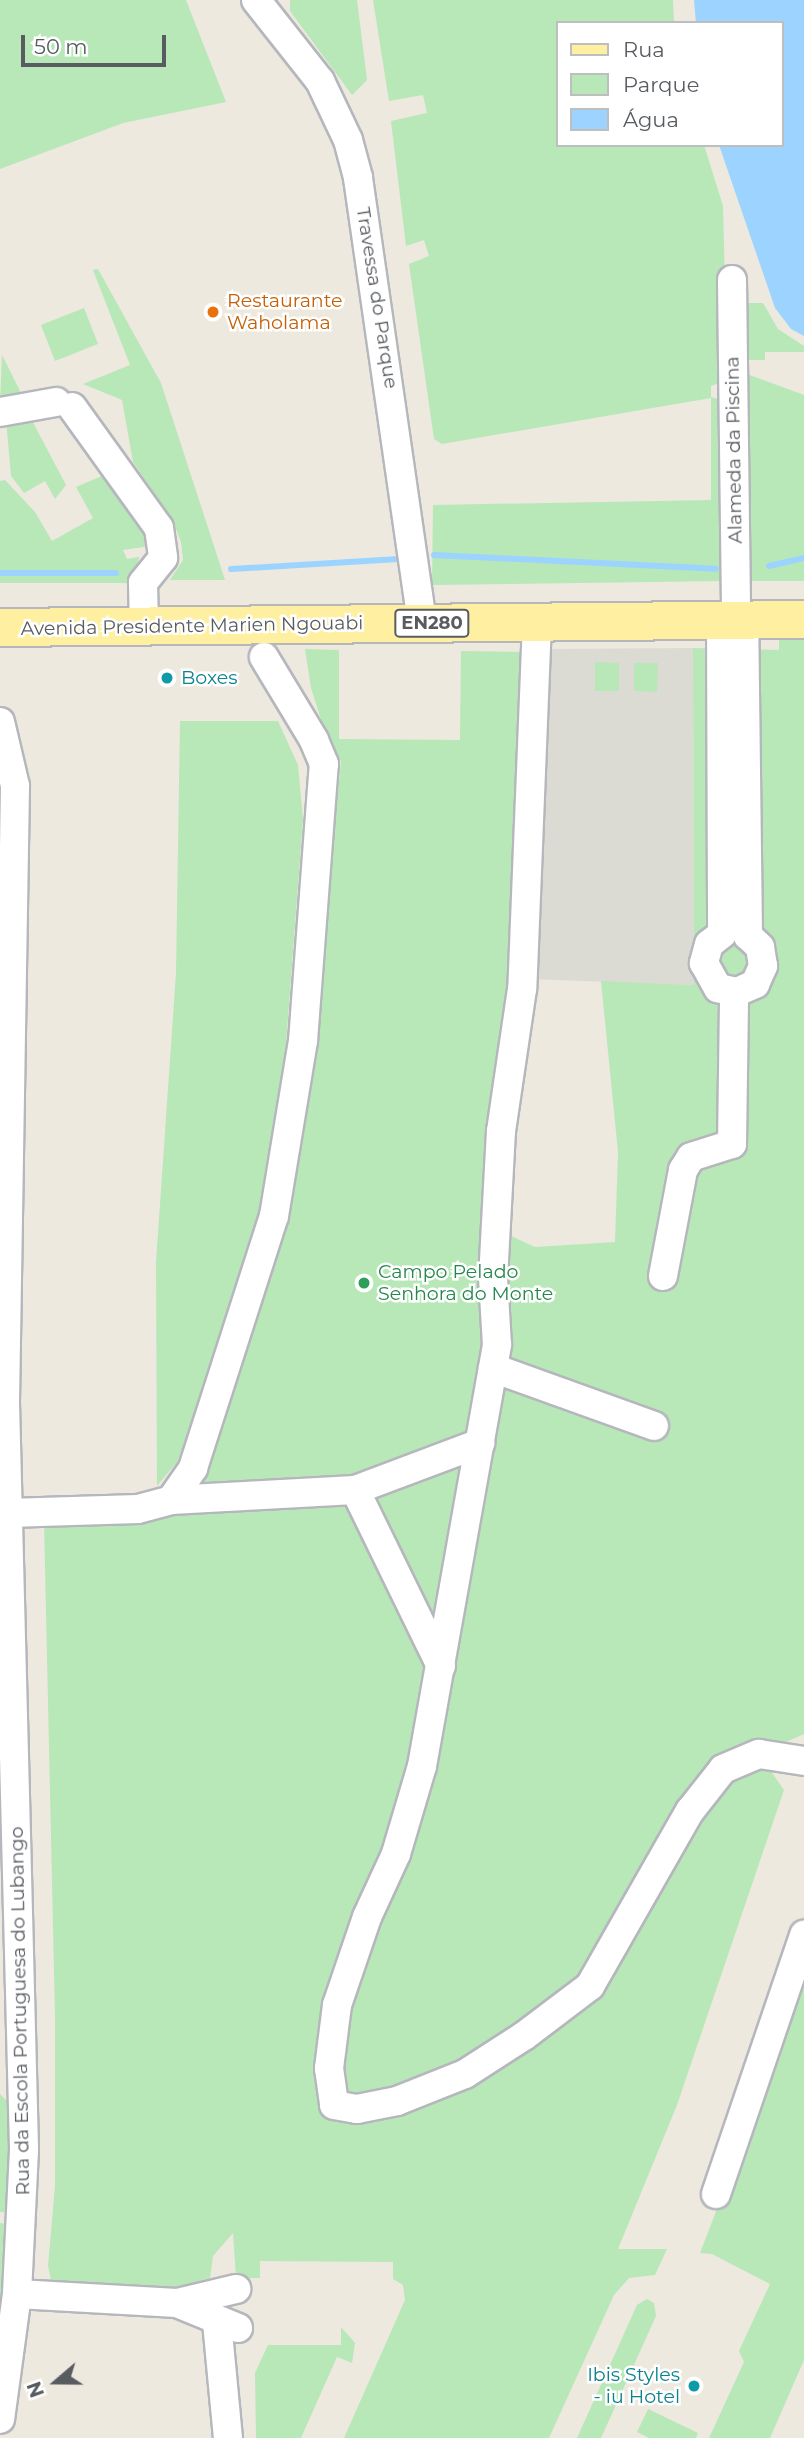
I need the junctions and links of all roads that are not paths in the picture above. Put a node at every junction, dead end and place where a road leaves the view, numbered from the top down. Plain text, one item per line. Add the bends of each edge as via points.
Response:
1 (257, 0) edge
2 (732, 280) dead end
3 (13, 410) edge
4 (804, 619) edge
5 (734, 620) junction
6 (537, 622) junction
7 (422, 624) junction
8 (0, 627) edge
9 (144, 627) junction
10 (264, 657) dead end
11 (0, 722) edge
12 (734, 992) junction
13 (663, 1276) dead end
14 (493, 1368) junction
15 (3, 1403) edge
16 (653, 1426) dead end
17 (480, 1443) junction
18 (355, 1490) junction
19 (171, 1500) junction
20 (8, 1513) junction
21 (441, 1666) junction
22 (804, 1761) edge
23 (8, 1790) edge
24 (804, 1935) edge
25 (10, 1955) edge
26 (11, 2078) edge
27 (716, 2194) dead end
28 (236, 2289) dead end
29 (17, 2294) junction
30 (177, 2304) junction
31 (0, 2419) edge
32 (228, 2438) edge

1 - 7 street, Travessa do Parque via 320,81 355,165 388,366
2 - 5 street, Alameda da Piscina
3 - 9 street via 64,405 159,528 163,558 143,583
4 - 5 main road, Avenida Presidente Marien Ngouabi / EN280
5 - 6 main road, Avenida Presidente Marien Ngouabi / EN280
5 - 12 street via 748,936 760,947 763,966 755,984
5 - 12 street via 722,934 709,944 704,963 711,981
6 - 7 main road, Avenida Presidente Marien Ngouabi / EN280
6 - 14 street via 522,989 501,1131
7 - 9 main road, Avenida Presidente Marien Ngouabi / EN280
8 - 9 main road, Avenida Presidente Marien Ngouabi / EN280
10 - 19 street via 324,764 303,1041 274,1216 192,1468
11 - 15 street, Rua da Escola Portuguesa do Lubango via 15,786
12 - 13 street via 732,1144 691,1157 683,1170
14 - 16 street
14 - 17 street
15 - 20 street, Rua da Escola Portuguesa do Lubango
17 - 18 street
17 - 21 street
18 - 19 street
18 - 21 street
19 - 20 street via 138,1509
20 - 23 street, Rua da Escola Portuguesa do Lubango
21 - 22 street via 422,1766 396,1854 367,1917 337,2006 329,2068 334,2105 357,2109 397,2101 465,2074 524,2036 590,1986 690,1811 723,1769 759,1754
23 - 25 street, Rua da Escola Portuguesa do Lubango
24 - 27 street
25 - 26 street, Rua da Escola Portuguesa do Lubango
26 - 29 street, Rua da Escola Portuguesa do Lubango via 24,2210
28 - 30 street
29 - 30 street
29 - 31 street, Rua da Escola Portuguesa do Lubango
30 - 32 street via 228,2325

